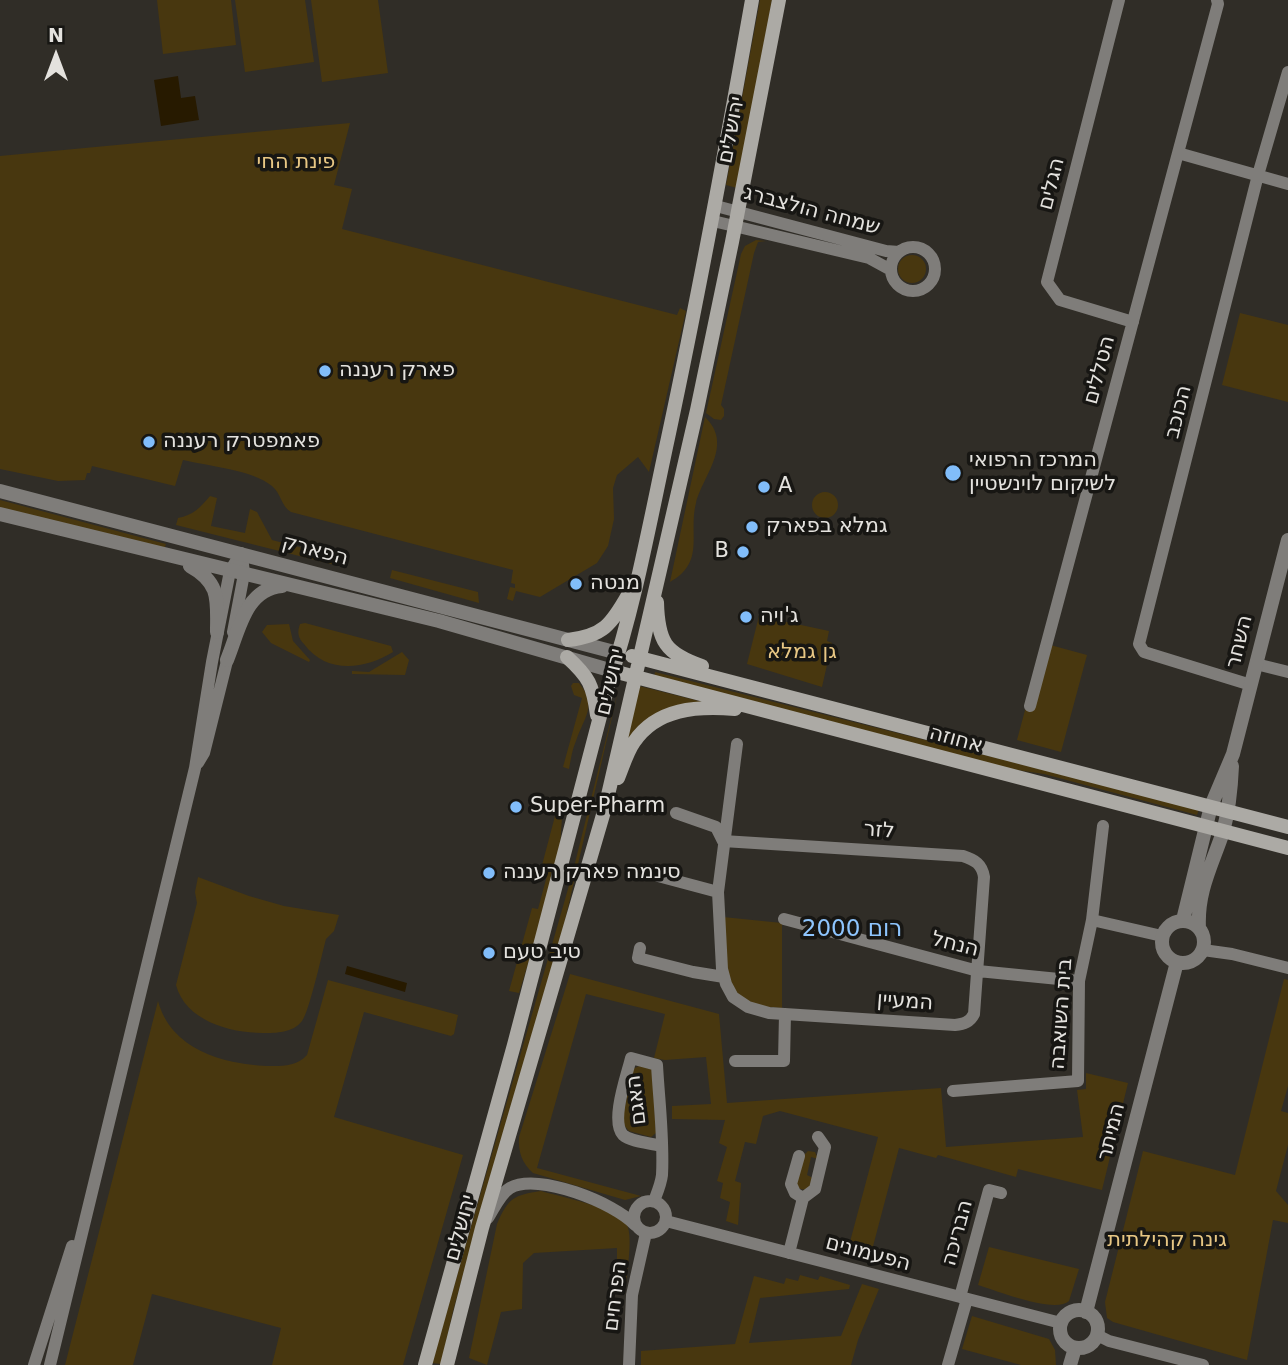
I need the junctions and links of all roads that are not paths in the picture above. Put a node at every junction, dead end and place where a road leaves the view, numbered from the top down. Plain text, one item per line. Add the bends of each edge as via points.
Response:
1 (752, 0) edge
2 (779, 0) edge
3 (1119, 0) edge
4 (1217, 0) edge
5 (1288, 72) edge
6 (1178, 153) junction
7 (1258, 175) junction
8 (1288, 184) edge
9 (716, 206) junction
10 (737, 219) junction
11 (713, 221) junction
12 (899, 252) junction
13 (891, 270) junction
14 (1133, 322) junction
15 (0, 491) edge
16 (0, 514) edge
17 (1288, 540) edge
18 (242, 553) junction
19 (1286, 556) edge
20 (176, 559) junction
21 (237, 573) junction
22 (637, 578) junction
23 (657, 581) junction
24 (295, 586) junction
25 (217, 632) junction
26 (568, 640) junction
27 (618, 653) junction
28 (567, 657) junction
29 (639, 658) junction
30 (227, 660) junction
31 (1256, 664) junction
32 (613, 671) junction
33 (1288, 672) edge
34 (635, 677) junction
35 (1251, 685) junction
36 (789, 697) junction
37 (1030, 706) dead end
38 (793, 719) junction
39 (598, 725) junction
40 (737, 744) dead end
41 (1233, 754) junction
42 (195, 768) junction
43 (1211, 806) junction
44 (605, 808) junction
45 (1227, 811) junction
46 (676, 813) dead end
47 (1103, 826) dead end
48 (1206, 827) junction
49 (1288, 827) edge
50 (1223, 831) junction
51 (723, 841) junction
52 (1288, 848) edge
53 (658, 876) dead end
54 (718, 892) junction
55 (784, 919) dead end
56 (1092, 920) junction
57 (1183, 920) junction
58 (1199, 928) junction
59 (1162, 936) junction
60 (640, 948) dead end
61 (1202, 950) junction
62 (1177, 962) junction
63 (1288, 968) edge
64 (978, 971) junction
65 (724, 977) junction
66 (1080, 981) junction
67 (785, 1014) junction
68 (735, 1061) dead end
69 (953, 1090) dead end
70 (818, 1137) dead end
71 (661, 1146) junction
72 (799, 1156) dead end
73 (94, 1182) junction
74 (1001, 1193) dead end
75 (803, 1198) junction
76 (654, 1202) junction
77 (666, 1221) junction
78 (482, 1228) junction
79 (640, 1229) junction
80 (789, 1253) junction
81 (964, 1298) junction
82 (1086, 1312) junction
83 (1061, 1323) junction
84 (1097, 1335) junction
85 (1075, 1348) junction
86 (34, 1365) edge
87 (50, 1365) edge
88 (425, 1365) edge
89 (447, 1365) edge
90 (629, 1365) edge
91 (948, 1365) edge
92 (1070, 1365) edge
93 (1203, 1365) edge

1 - 9 main road, ירושלים
2 - 10 main road, ירושלים
3 - 14 street, הגלים via 1046,282 1060,300
4 - 6 street
5 - 7 street, הכוכב
6 - 7 street
6 - 14 street, הטללים
7 - 8 street
7 - 35 street, הכוכב via 1139,644 1144,652
9 - 10 street, שמחה הולצברג
9 - 11 main road, ירושלים
10 - 11 street, שמחה הולצברג
10 - 12 street, שמחה הולצברג
10 - 13 street, שמחה הולצברג via 869,258
10 - 23 main road, ירושלים
11 - 22 main road, ירושלים
12 - 13 street
12 - 13 street via 914,247 927,253 934,266 931,281 919,290 906,290 895,282
14 - 37 street, הטללים
15 - 18 street, הפארק
16 - 20 street, הפארק
17 - 19 street, השחר
18 - 21 street
18 - 26 street, הפארק
19 - 31 street, השחר
20 - 21 street, הפארק
20 - 25 street via 212,583
21 - 24 street, הפארק
21 - 25 street
21 - 30 street
22 - 26 main road via 607,626 590,637
22 - 27 main road, ירושלים
23 - 29 main road, ירושלים
23 - 36 main road via 658,624 671,651 686,661
24 - 28 street, הפארק
24 - 30 street via 261,591 251,601
25 - 42 street
26 - 27 street, הפארק
27 - 29 main road, אחוזה
27 - 32 main road, ירושלים
28 - 32 street, הפארק
28 - 39 main road via 585,673 593,688
29 - 34 main road, ירושלים
29 - 36 main road, אחוזה
30 - 42 street via 204,753
31 - 33 street
31 - 35 street, השחר
32 - 34 main road, אחוזה
32 - 39 main road, ירושלים
34 - 38 main road, אחוזה
34 - 44 main road, ירושלים
35 - 41 street, השחר
36 - 43 main road, אחוזה
38 - 44 main road via 713,708 681,710 660,718 633,743
38 - 48 main road, אחוזה
39 - 88 main road, ירושלים
40 - 51 street
41 - 43 street, השחר
41 - 45 street, השחר
42 - 73 street
43 - 45 main road, אחוזה
43 - 48 street
44 - 78 main road, ירושלים
45 - 49 main road, אחוזה
45 - 50 street
46 - 51 street via 716,828
47 - 56 street, בית השואבה
48 - 50 main road, אחוזה
48 - 57 street
50 - 52 main road, אחוזה
50 - 58 street via 1198,909
51 - 54 street
51 - 64 street, לזר via 973,859 984,877
53 - 54 street
54 - 65 street
55 - 64 street, הנחל
56 - 59 street
56 - 66 street, בית השואבה
57 - 58 street
57 - 59 street via 1170,925
58 - 61 street
59 - 62 street via 1164,952
60 - 65 street via 638,958
61 - 62 street via 1195,959
61 - 63 street
62 - 82 street, המיתר
64 - 66 street, הנחל
64 - 67 street, המעיין via 974,1014 962,1024
65 - 67 street, המעיין via 733,997 748,1007
66 - 69 street, בית השואבה via 1078,1081
67 - 68 street via 784,1061
70 - 75 street via 825,1147 815,1189
71 - 71 street, האגם via 657,1065 631,1058 617,1114 620,1128 627,1137
71 - 76 street, האגם via 662,1177
72 - 75 street via 791,1184
73 - 86 street
73 - 87 street
74 - 81 street, הבריכה via 989,1190
75 - 80 street
76 - 77 street via 663,1207
76 - 79 street via 636,1209 634,1220
77 - 79 street via 655,1233
77 - 80 street, הפעמונים
78 - 79 street via 509,1189 529,1183 545,1184 617,1210
78 - 89 main road, ירושלים
79 - 90 street, הפרחים
80 - 81 street, הפעמונים
81 - 83 street, הפעמונים
81 - 91 street
82 - 83 street via 1074,1311
82 - 84 street via 1095,1319
83 - 85 street via 1061,1336
84 - 85 street via 1086,1347
84 - 93 street
85 - 92 street

